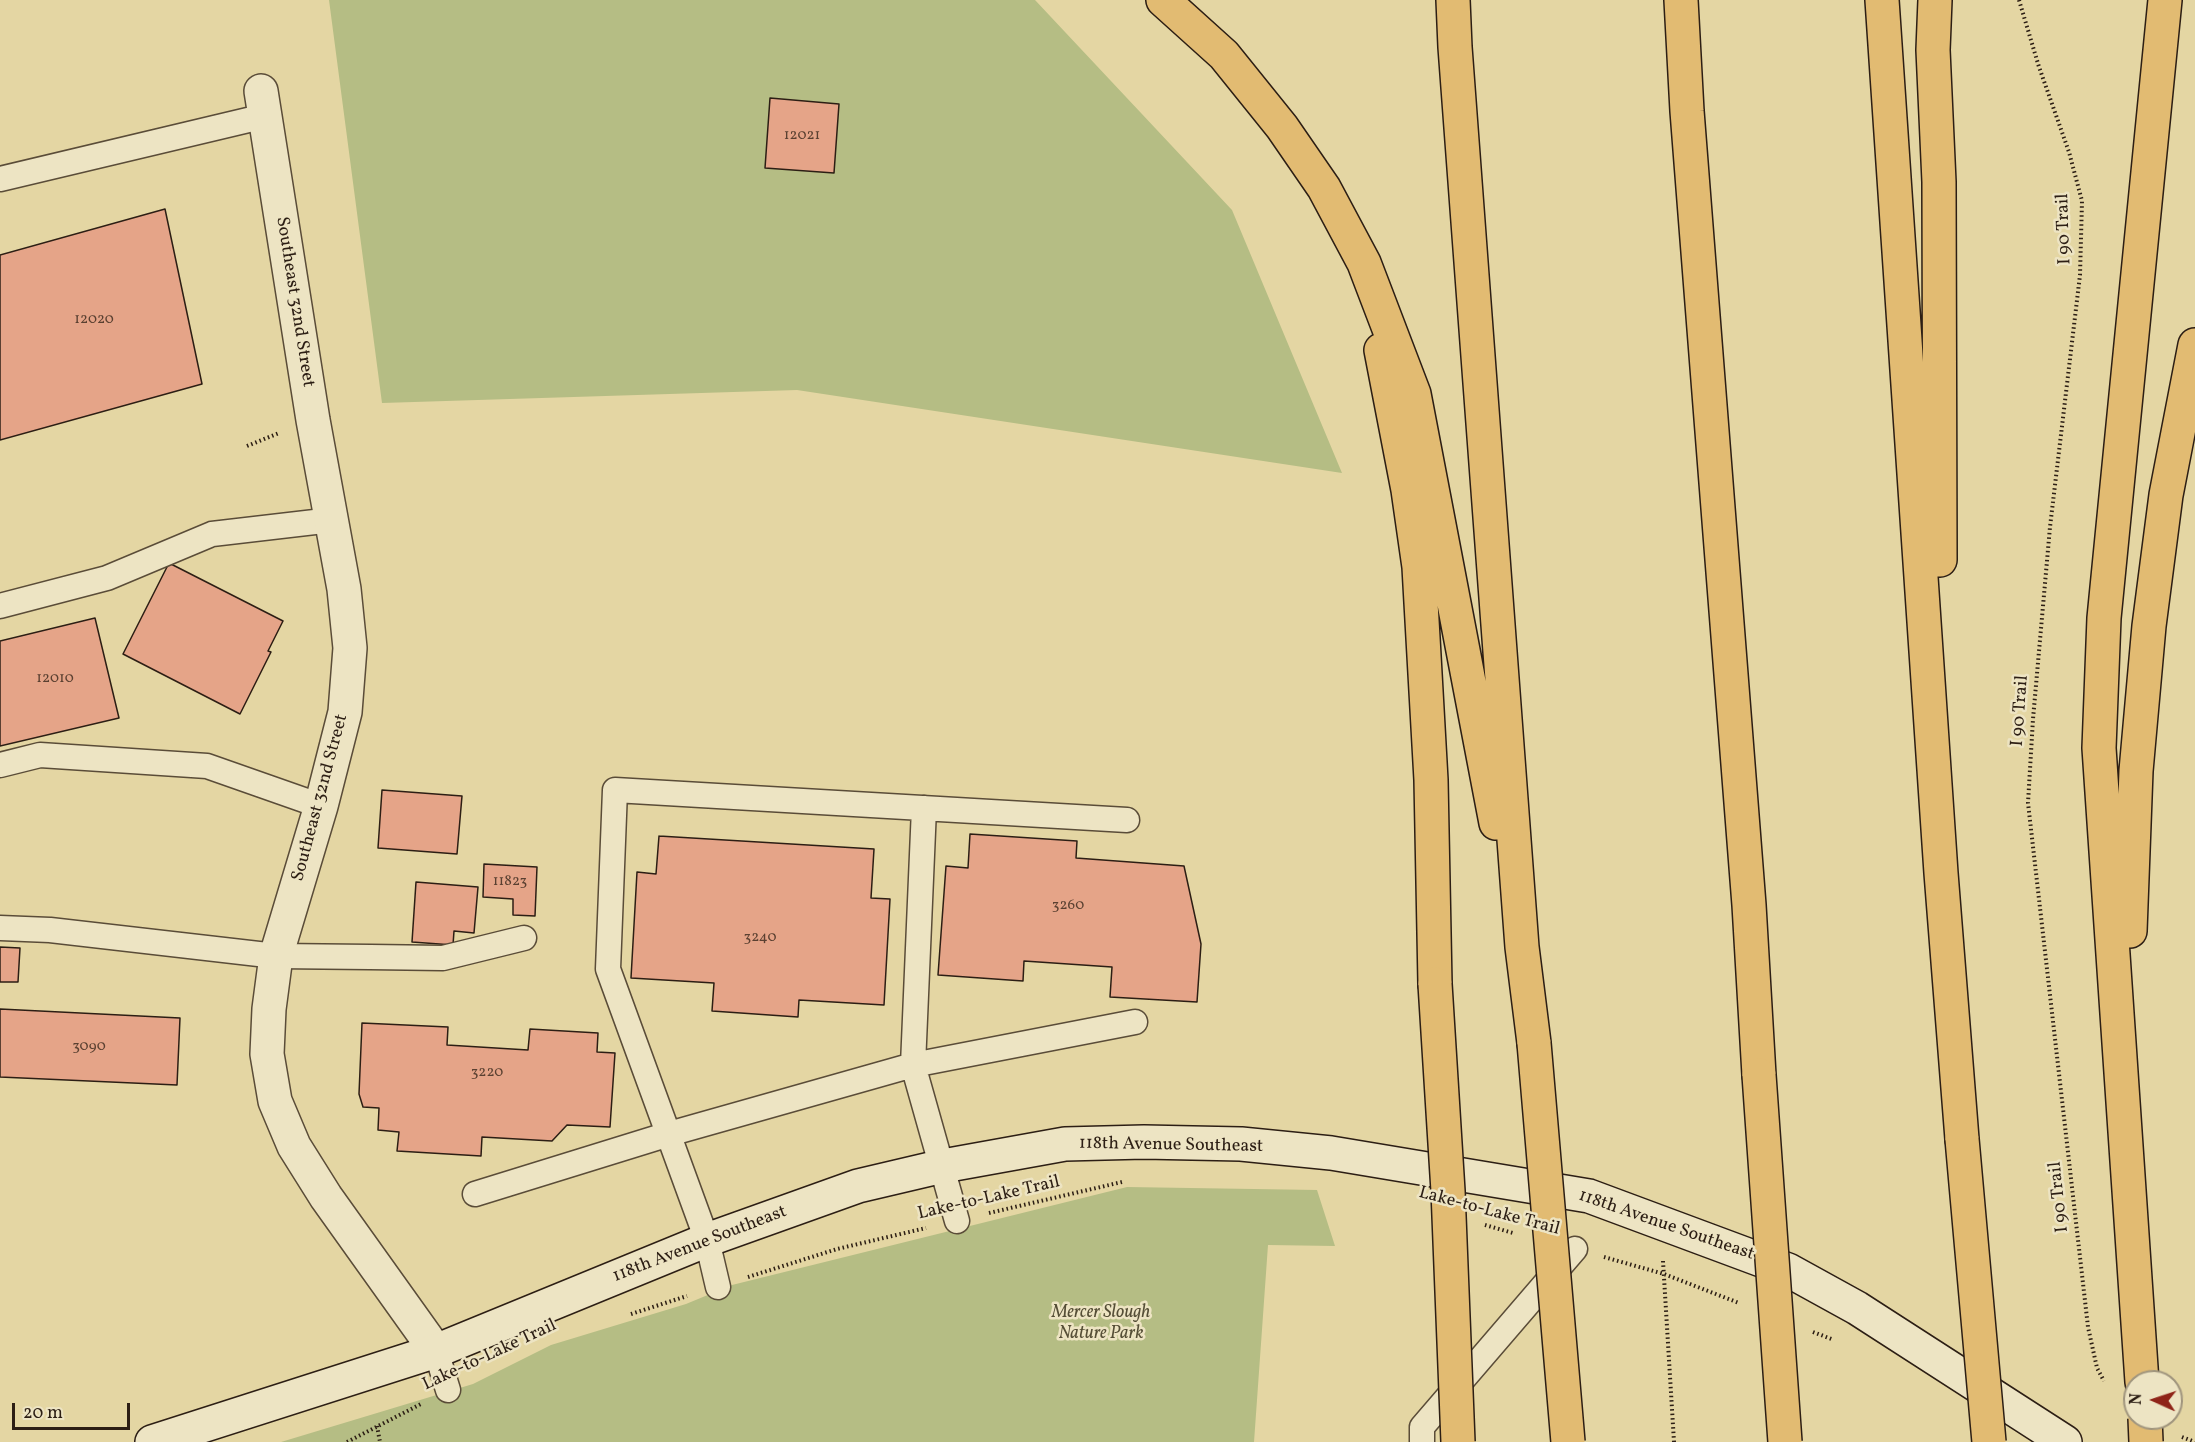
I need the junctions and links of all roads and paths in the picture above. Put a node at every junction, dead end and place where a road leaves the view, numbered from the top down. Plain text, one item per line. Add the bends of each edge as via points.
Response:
1 (1163, 0) edge
2 (1454, 0) edge
3 (1681, 0) edge
4 (1882, 0) edge
5 (1935, 0) edge
6 (2019, 0) edge
7 (2165, 0) edge
8 (263, 104) joint
9 (0, 179) edge
10 (1364, 263) junction
11 (2195, 345) edge
12 (332, 520) junction
13 (0, 606) edge
14 (0, 765) edge
15 (321, 806) junction
16 (924, 808) junction
17 (1127, 820) dead end
18 (1941, 873) junction
19 (0, 928) edge
20 (524, 938) dead end
21 (1522, 947) junction
22 (276, 956) junction
23 (1135, 1022) dead end
24 (913, 1065) junction
25 (2123, 1107) junction
26 (669, 1134) junction
27 (943, 1166) junction
28 (1128, 1180) dead end
29 (475, 1194) dead end
30 (957, 1221) junction
31 (1475, 1222) dead end
32 (1519, 1234) dead end
33 (707, 1240) junction
34 (1575, 1249) joint
35 (1664, 1274) junction
36 (718, 1287) junction
37 (1750, 1308) dead end
38 (630, 1314) dead end
39 (1804, 1329) dead end
40 (1837, 1342) dead end
41 (436, 1351) junction
42 (2141, 1370) edge
43 (2108, 1388) dead end
44 (448, 1390) joint
45 (377, 1426) junction
46 (152, 1442) edge
47 (346, 1442) edge
48 (380, 1442) edge
49 (1422, 1442) edge
50 (1458, 1442) edge
51 (1568, 1442) edge
52 (1674, 1442) edge
53 (1785, 1442) edge
54 (1989, 1442) edge
55 (2065, 1442) edge

1 - 10 highway via 1224,55 1282,127 1324,188
2 - 21 highway
3 - 53 highway, bridge
4 - 18 highway
5 - 18 highway
6 - 43 path, I 90 Trail via 2082,201 2080,275 2050,527 2028,803 2088,1327 2097,1368
7 - 25 highway via 2104,618 2099,747
8 - 9 lane
8 - 12 street, Southeast 32nd Street
10 - 21 highway via 1414,394
10 - 50 highway, bridge via 1419,567
11 - 25 highway via 2166,495 2149,626 2136,771
12 - 13 lane via 212,534 107,578
12 - 15 street, Southeast 32nd Street via 350,648 345,712
14 - 15 lane via 40,755 207,766
15 - 22 street, Southeast 32nd Street
16 - 17 lane
16 - 24 lane
16 - 26 lane via 615,790 608,969
18 - 54 highway, bridge
19 - 22 lane via 50,930
20 - 22 lane via 443,958
21 - 51 highway, bridge via 1534,1043
22 - 41 street, Southeast 32nd Street via 268,1009 267,1054 275,1101 294,1146 326,1197
23 - 24 lane
24 - 26 lane
24 - 27 lane
25 - 42 highway
26 - 29 lane
26 - 33 lane
27 - 30 lane
27 - 33 street, 118th Avenue Southeast via 858,1186
27 - 55 street, 118th Avenue Southeast via 1065,1144 1241,1144 1331,1153 1589,1196 1788,1270 1857,1308
28 - 30 path, Lake-to-Lake Trail
30 - 36 path, Lake-to-Lake Trail via 837,1249
31 - 32 path, Lake-to-Lake Trail
33 - 36 lane
33 - 41 street, 118th Avenue Southeast
34 - 35 path, Lake-to-Lake Trail
34 - 49 lane via 1422,1427
35 - 37 path
35 - 52 path
36 - 38 path, Lake-to-Lake Trail
39 - 40 path
41 - 44 lane
41 - 46 street, 118th Avenue Southeast
44 - 45 path, Lake-to-Lake Trail
45 - 47 path, Lake-to-Lake Trail
45 - 48 path

